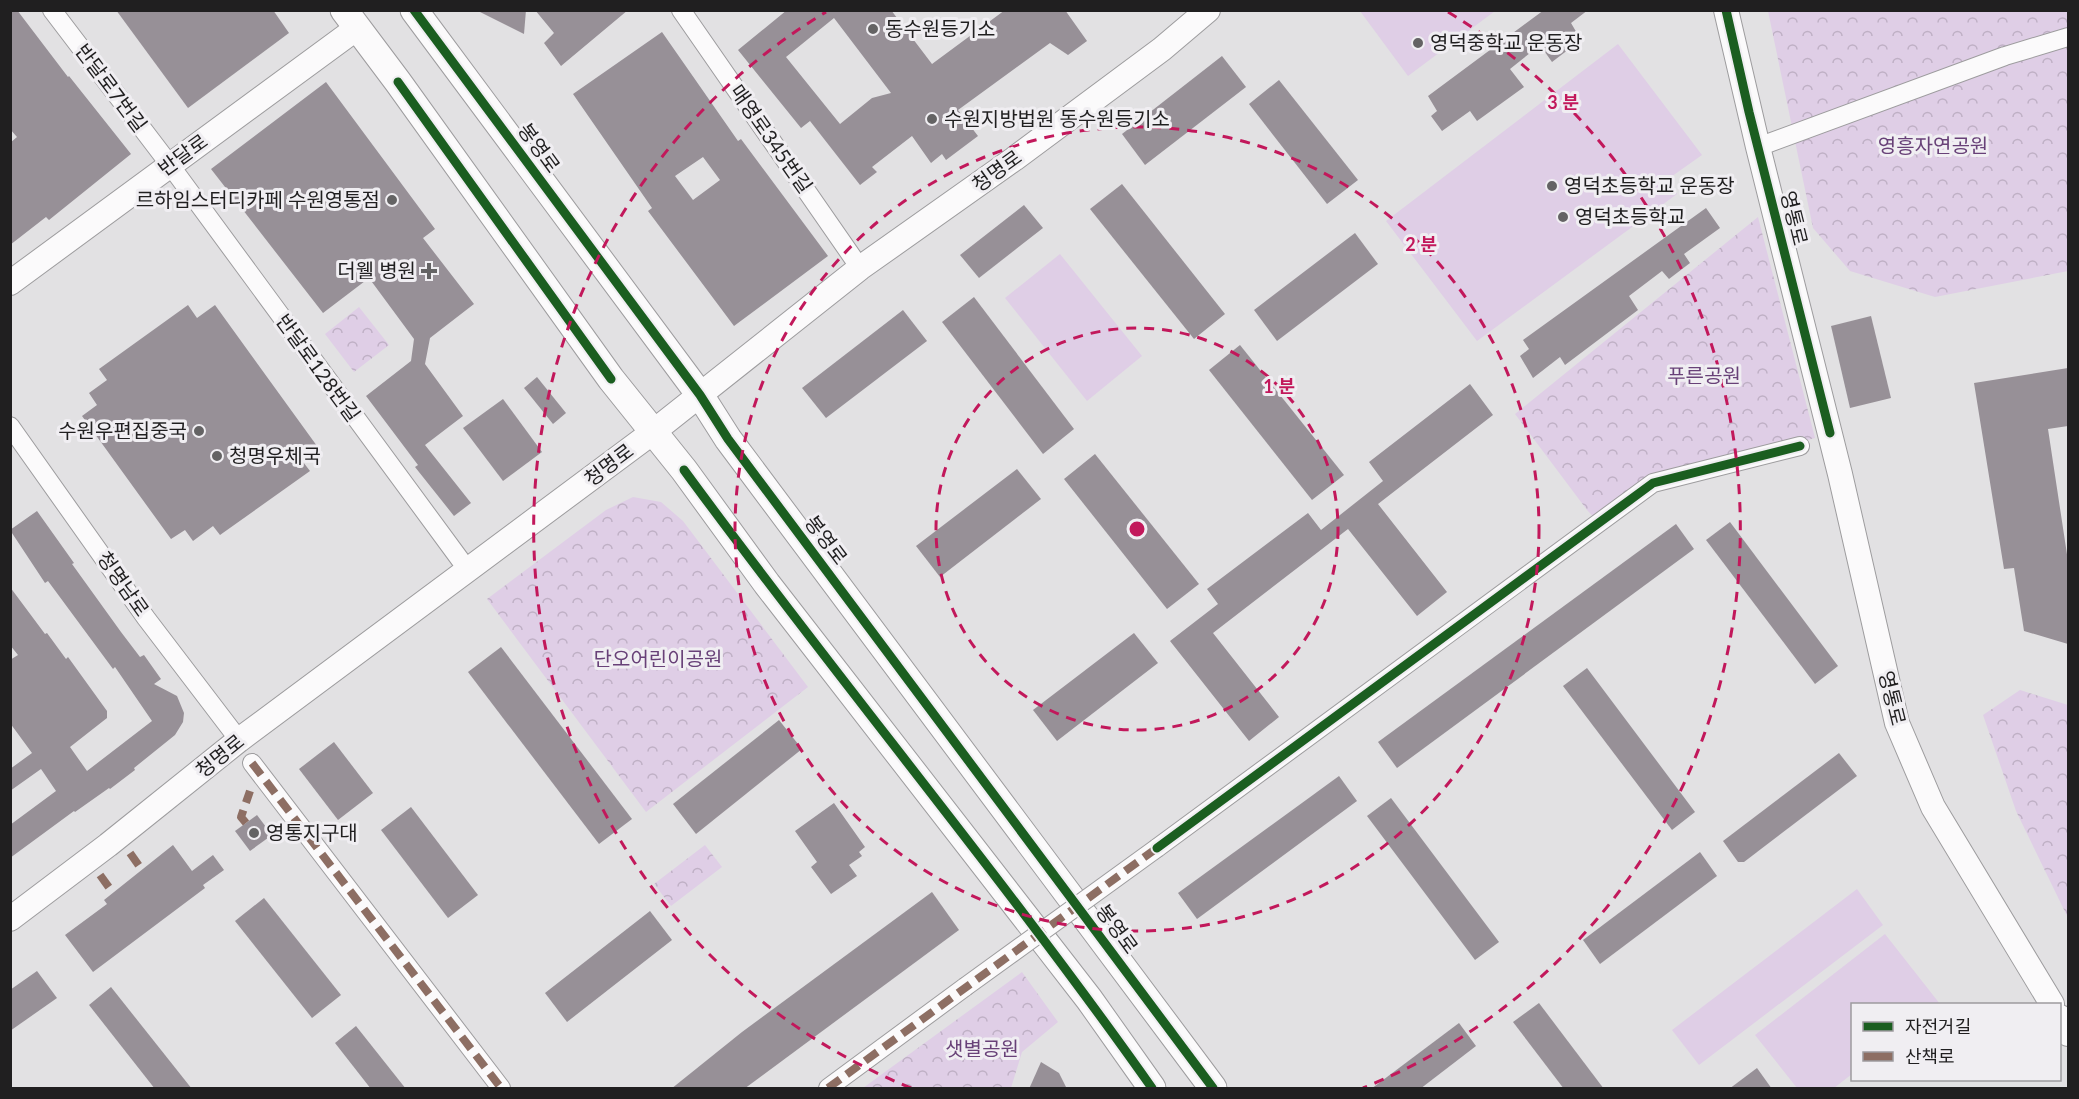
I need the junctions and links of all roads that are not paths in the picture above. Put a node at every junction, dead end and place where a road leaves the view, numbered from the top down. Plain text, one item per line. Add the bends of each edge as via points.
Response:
1 (52, 10) edge
2 (414, 10) edge
3 (681, 10) edge
4 (1208, 10) edge
5 (1726, 10) edge
6 (350, 19) edge
7 (2068, 37) edge
8 (1758, 147) junction
9 (170, 165) junction
10 (860, 268) junction
11 (10, 283) edge
12 (700, 396) junction
13 (10, 426) edge
14 (653, 432) junction
15 (1800, 446) dead end
16 (467, 569) junction
17 (239, 740) junction
18 (252, 763) dead end
19 (10, 919) edge
20 (2051, 1003) edge
21 (2061, 1019) edge
22 (2068, 1034) edge
23 (501, 1089) edge
24 (828, 1089) edge
25 (1152, 1089) edge
26 (1213, 1089) edge

1 - 9 street, 반달로7번길
2 - 12 main road, 봉영로
3 - 10 street, 매영로345번길
4 - 10 street, 청명로 via 1014,159
5 - 8 street, 영통로
6 - 9 street, 반달로
6 - 14 main road
7 - 8 street
8 - 20 street, 영통로 via 1840,474 1897,723 1933,807
9 - 11 street, 반달로
9 - 16 street, 반달로128번길
10 - 12 street, 청명로
12 - 14 street, 청명로
12 - 26 main road, 봉영로 via 728,439
13 - 17 street, 청명남로 via 146,618
14 - 16 street, 청명로
14 - 25 main road via 1089,999
15 - 24 street, bridge via 1653,483
16 - 17 street, 청명로
17 - 19 street, 청명로
18 - 23 street
21 - 22 street

